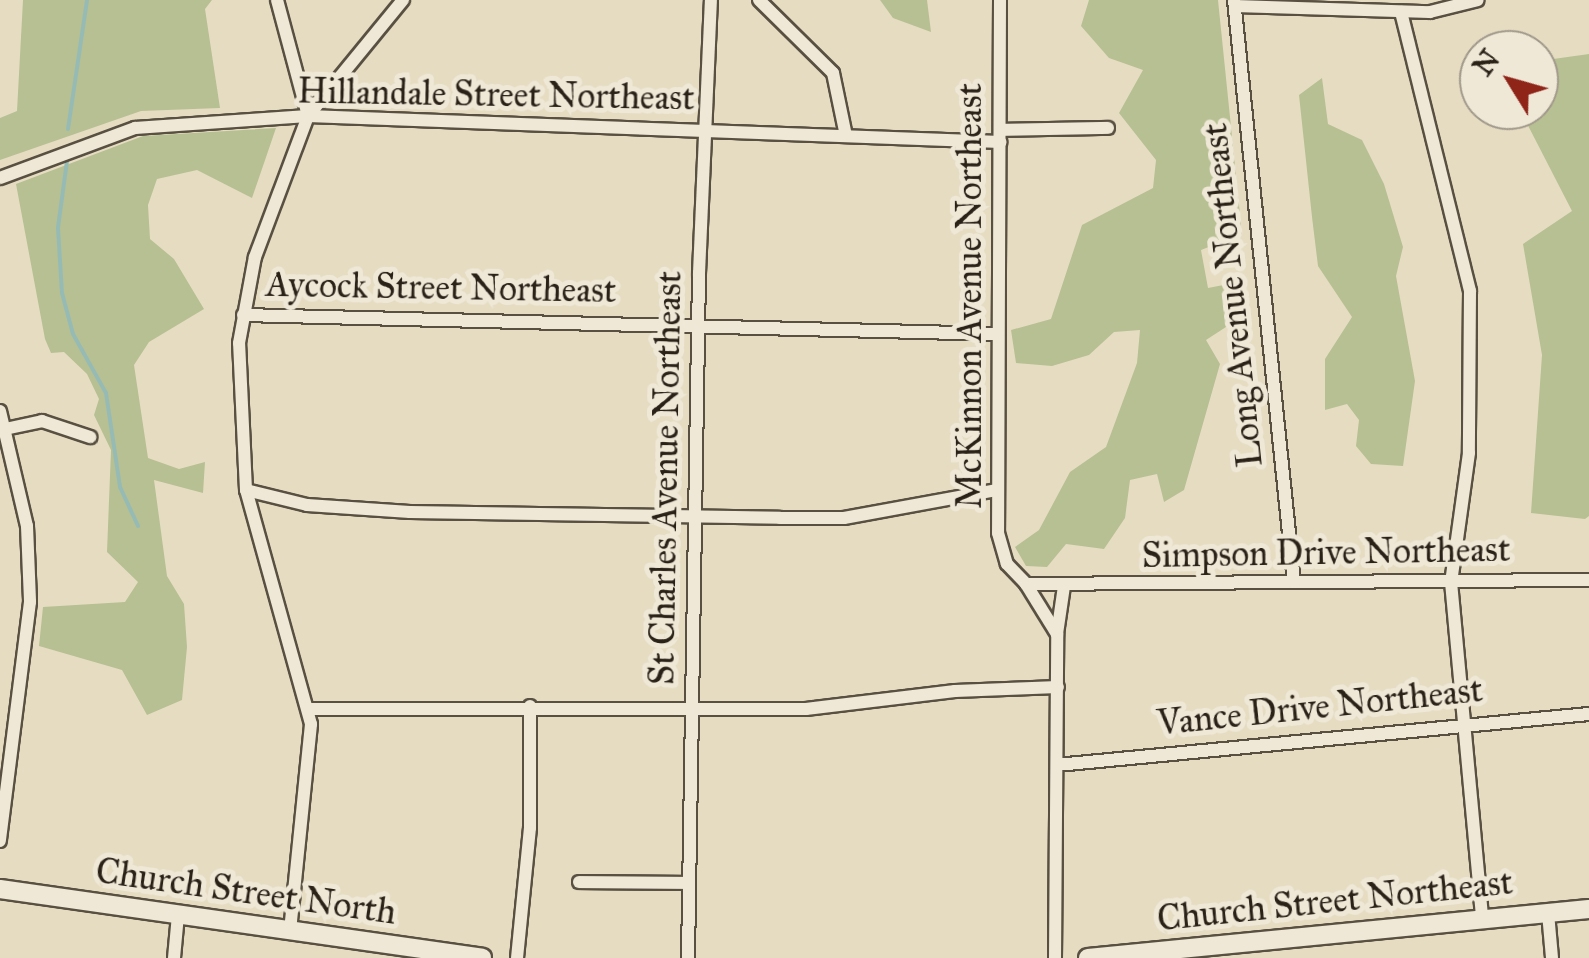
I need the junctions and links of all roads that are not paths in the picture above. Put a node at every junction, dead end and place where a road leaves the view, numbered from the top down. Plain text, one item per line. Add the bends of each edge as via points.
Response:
1 (278, 0) edge
2 (402, 0) edge
3 (711, 0) edge
4 (759, 0) edge
5 (1000, 0) edge
6 (1478, 0) edge
7 (1235, 3) edge
8 (1401, 12) junction
9 (308, 116) junction
10 (1108, 128) dead end
11 (705, 130) junction
12 (846, 136) junction
13 (1001, 136) junction
14 (0, 178) edge
15 (244, 315) junction
16 (698, 323) junction
17 (998, 334) junction
18 (0, 411) edge
19 (5, 429) junction
20 (90, 437) dead end
21 (246, 490) junction
22 (998, 490) junction
23 (695, 516) junction
24 (1589, 580) edge
25 (1294, 582) junction
26 (1451, 582) junction
27 (1026, 584) junction
28 (1064, 586) junction
29 (1058, 634) junction
30 (1058, 687) junction
31 (530, 706) junction
32 (692, 708) junction
33 (309, 709) junction
34 (1589, 714) edge
35 (1462, 724) junction
36 (1058, 764) junction
37 (0, 842) edge
38 (579, 882) dead end
39 (689, 883) junction
40 (0, 889) edge
41 (1589, 908) edge
42 (1548, 913) junction
43 (178, 915) junction
44 (1482, 919) junction
45 (290, 931) junction
46 (388, 951) edge
47 (174, 958) edge
48 (482, 958) edge
49 (517, 958) edge
50 (688, 958) edge
51 (1055, 958) edge
52 (1088, 958) edge
53 (1552, 958) edge

1 - 9 street
2 - 9 street
3 - 11 street, St Charles Avenue Northeast
4 - 12 street via 833,73
5 - 13 street, McKinnon Avenue Northeast
6 - 8 street
7 - 8 street
7 - 25 street, Long Avenue Northeast
8 - 26 street via 1470,291 1469,453
9 - 11 street, Hillandale Street Northeast
9 - 14 street, Hillandale Street Northeast via 135,128
9 - 15 street via 259,244
10 - 13 street, Hillandale Street Northeast
11 - 12 street, Hillandale Street Northeast
11 - 16 street, St Charles Avenue Northeast
12 - 13 street, Hillandale Street Northeast
13 - 17 street, McKinnon Avenue Northeast
15 - 16 street, Aycock Street Northeast
15 - 21 street via 237,387
16 - 17 street, Aycock Street Northeast
16 - 23 street, St Charles Avenue Northeast
17 - 22 street, McKinnon Avenue Northeast
18 - 19 street
19 - 20 street via 42,421
19 - 37 street via 27,526 30,602
21 - 23 street via 307,504 410,512
21 - 33 street
22 - 23 street via 844,518
22 - 27 street, McKinnon Avenue Northeast via 1002,552
23 - 32 street, St Charles Avenue Northeast
24 - 26 street, Simpson Drive Northeast
25 - 26 street, Simpson Drive Northeast
25 - 28 street, Simpson Drive Northeast
26 - 35 street
27 - 28 street
27 - 29 street, McKinnon Avenue Northeast
28 - 29 street
29 - 30 street
30 - 32 street via 955,691 846,707
30 - 36 street
31 - 32 street
31 - 33 street
31 - 49 street via 530,828
32 - 39 street, St Charles Avenue Northeast
33 - 45 street via 311,768
34 - 35 street, Vance Drive Northeast
35 - 36 street, Vance Drive Northeast
35 - 44 street
36 - 51 street
38 - 39 street
39 - 50 street, St Charles Avenue Northeast
40 - 43 main road, Church Street North
41 - 42 main road, Church Street Northeast
42 - 44 main road, Church Street Northeast
42 - 53 street
43 - 45 main road, Church Street North
43 - 47 street
44 - 52 main road, Church Street Northeast
45 - 46 main road, Church Street North
46 - 48 main road, Church Street North

